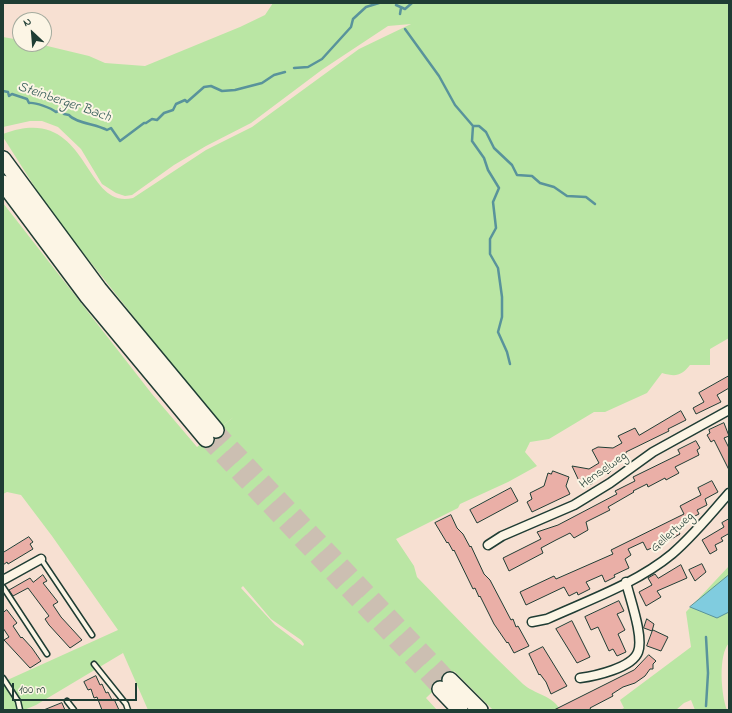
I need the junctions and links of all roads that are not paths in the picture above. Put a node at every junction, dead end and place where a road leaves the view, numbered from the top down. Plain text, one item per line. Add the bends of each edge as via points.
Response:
1 (3, 159) edge
2 (10, 185) edge
3 (729, 410) edge
4 (211, 434) tunnel mouth
5 (729, 493) edge
6 (488, 545) dead end
7 (42, 559) joint
8 (3, 580) edge
9 (626, 582) junction
10 (3, 587) edge
11 (532, 622) dead end
12 (92, 635) dead end
13 (47, 654) dead end
14 (94, 664) dead end
15 (3, 678) edge
16 (580, 678) dead end
17 (67, 701) dead end
18 (20, 710) edge
19 (74, 710) edge
20 (128, 710) edge
21 (460, 710) edge
22 (480, 710) edge

1 - 2 highway
2 - 4 highway via 88,297
3 - 6 street, Henselweg via 652,452 580,502 502,536
5 - 9 street, Gellertweg via 692,535 671,554
7 - 8 street
7 - 12 lane
9 - 11 street, Gellertweg via 547,619
9 - 16 street via 639,640 638,653 628,662 602,675
10 - 13 lane
14 - 20 lane
15 - 18 lane via 18,701
17 - 19 lane
21 - 22 highway via 445,685

